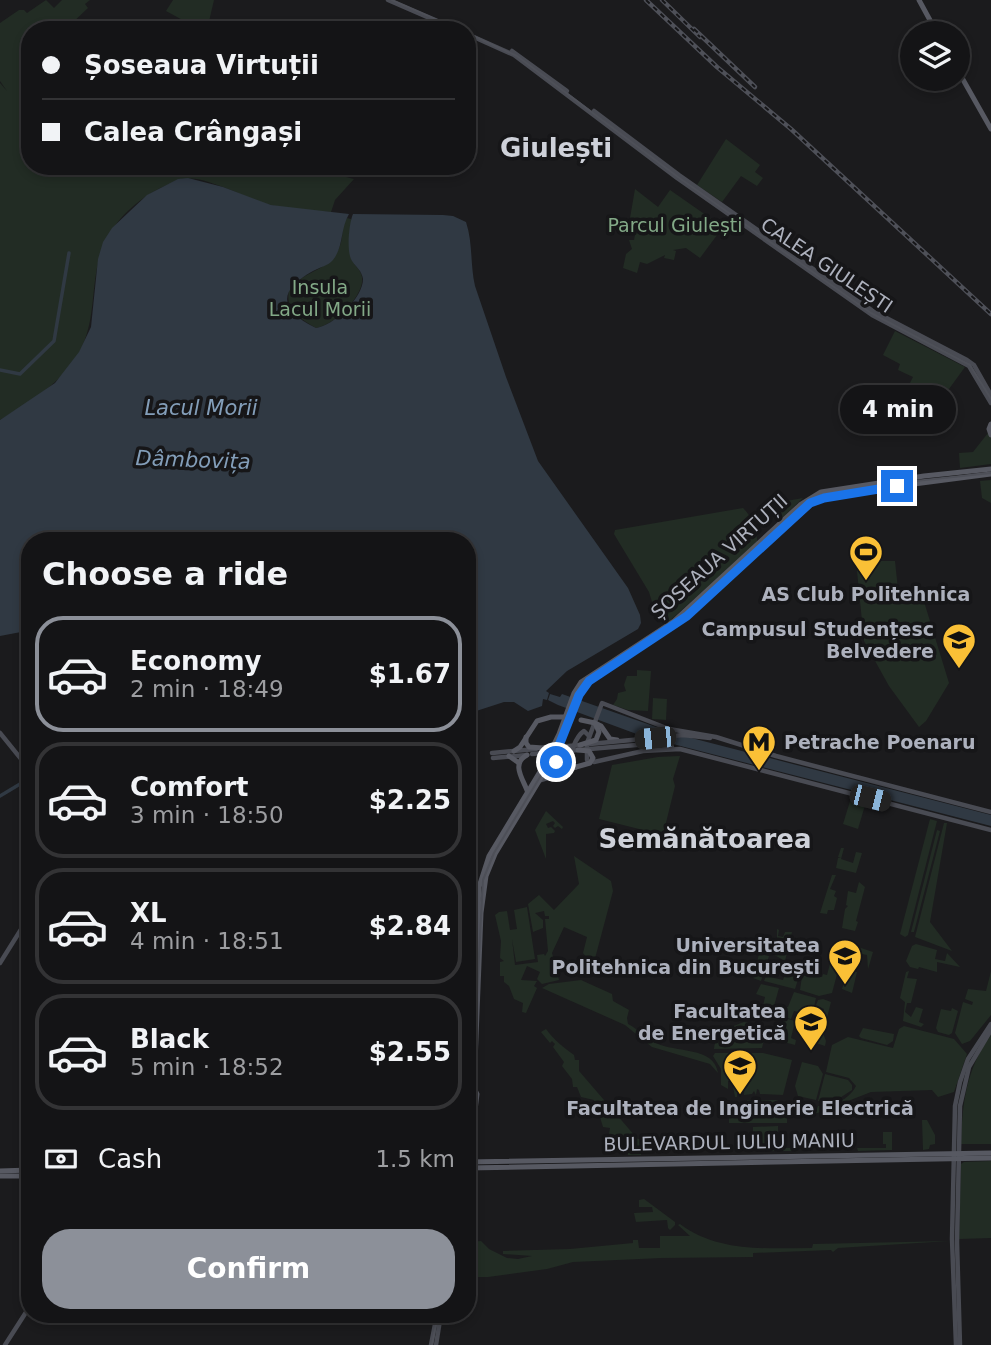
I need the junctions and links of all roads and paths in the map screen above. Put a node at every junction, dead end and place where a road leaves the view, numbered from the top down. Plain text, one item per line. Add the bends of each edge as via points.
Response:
1 (388, 0) edge
2 (395, 0) edge
3 (919, 0) edge
4 (436, 21) edge
5 (442, 21) edge
6 (930, 21) edge
7 (476, 36) edge
8 (476, 37) edge
9 (969, 91) edge
10 (991, 130) edge
11 (991, 395) edge
12 (991, 403) edge
13 (991, 424) edge
14 (990, 433) edge
15 (991, 472) edge
16 (925, 479) junction
17 (569, 714) junction
18 (557, 718) junction
19 (581, 720) junction
20 (595, 721) junction
21 (564, 730) junction
22 (0, 733) edge
23 (589, 736) junction
24 (526, 737) junction
25 (623, 741) junction
26 (579, 747) junction
27 (543, 748) junction
28 (680, 749) junction
29 (756, 751) junction
30 (529, 754) junction
31 (509, 755) junction
32 (555, 755) junction
33 (21, 759) edge
34 (587, 760) junction
35 (594, 762) junction
36 (519, 764) junction
37 (495, 765) dead end
38 (579, 767) junction
39 (555, 774) junction
40 (538, 780) junction
41 (524, 783) junction
42 (528, 793) junction
43 (991, 812) edge
44 (991, 830) edge
45 (21, 931) edge
46 (476, 940) edge
47 (0, 965) edge
48 (476, 997) edge
49 (991, 1024) edge
50 (991, 1030) edge
51 (991, 1155) edge
52 (956, 1156) junction
53 (812, 1159) junction
54 (476, 1162) edge
55 (476, 1163) edge
56 (21, 1173) edge
57 (0, 1174) edge
58 (21, 1320) edge
59 (437, 1323) edge
60 (5, 1345) edge
61 (433, 1345) edge
62 (958, 1345) edge

1 - 4 main road
2 - 5 main road, CALEA GIULEȘTI
3 - 6 main road
7 - 11 main road, CALEA GIULEȘTI via 516,53 873,312 967,359
8 - 12 main road, CALEA GIULEȘTI via 514,55 677,178 872,315 969,366
9 - 10 main road
13 - 14 main road
15 - 16 main road
15 - 16 main road
15 - 16 main road
16 - 17 main road, ȘOSEAUA VIRTUȚII via 822,495 800,505 684,613 589,675 579,685
17 - 18 main road
17 - 19 main road
17 - 21 main road
18 - 21 main road
18 - 24 main road via 537,721
19 - 20 main road, bridge
19 - 21 main road
20 - 23 main road
20 - 25 main road, bridge via 610,739
20 - 26 main road, bridge via 597,738
20 - 29 main road via 603,703 666,728 712,736
21 - 32 main road
21 - 40 main road
22 - 33 main road
23 - 34 main road
23 - 38 main road via 581,732 571,754 569,762
24 - 27 main road via 529,747
24 - 31 main road
25 - 26 main road, bridge
25 - 29 main road, bridge via 683,735
26 - 27 main road, bridge
26 - 28 main road, bridge via 648,744
26 - 30 main road, bridge
26 - 38 main road, bridge via 593,758
27 - 31 main road
28 - 35 main road via 643,751
28 - 44 main road
29 - 43 main road
30 - 31 main road
30 - 36 main road
31 - 31 main road via 493,756
31 - 36 main road
31 - 37 main road
32 - 38 main road via 559,768
32 - 39 main road via 550,771
32 - 40 main road
34 - 35 main road
34 - 38 main road
35 - 38 main road
36 - 41 main road
38 - 39 main road
39 - 40 main road
40 - 41 main road
40 - 42 main road
40 - 48 main road via 484,882
41 - 42 main road
42 - 46 main road via 489,856 479,887
45 - 47 main road
49 - 52 main road via 970,1054 960,1082 954,1118
50 - 52 main road via 964,1083
51 - 52 main road, BULEVARDUL IULIU MANIU
52 - 53 main road, BULEVARDUL IULIU MANIU
52 - 62 main road
53 - 54 main road, BULEVARDUL IULIU MANIU
53 - 55 main road, BULEVARDUL IULIU MANIU
56 - 57 main road
58 - 60 main road
59 - 61 main road

